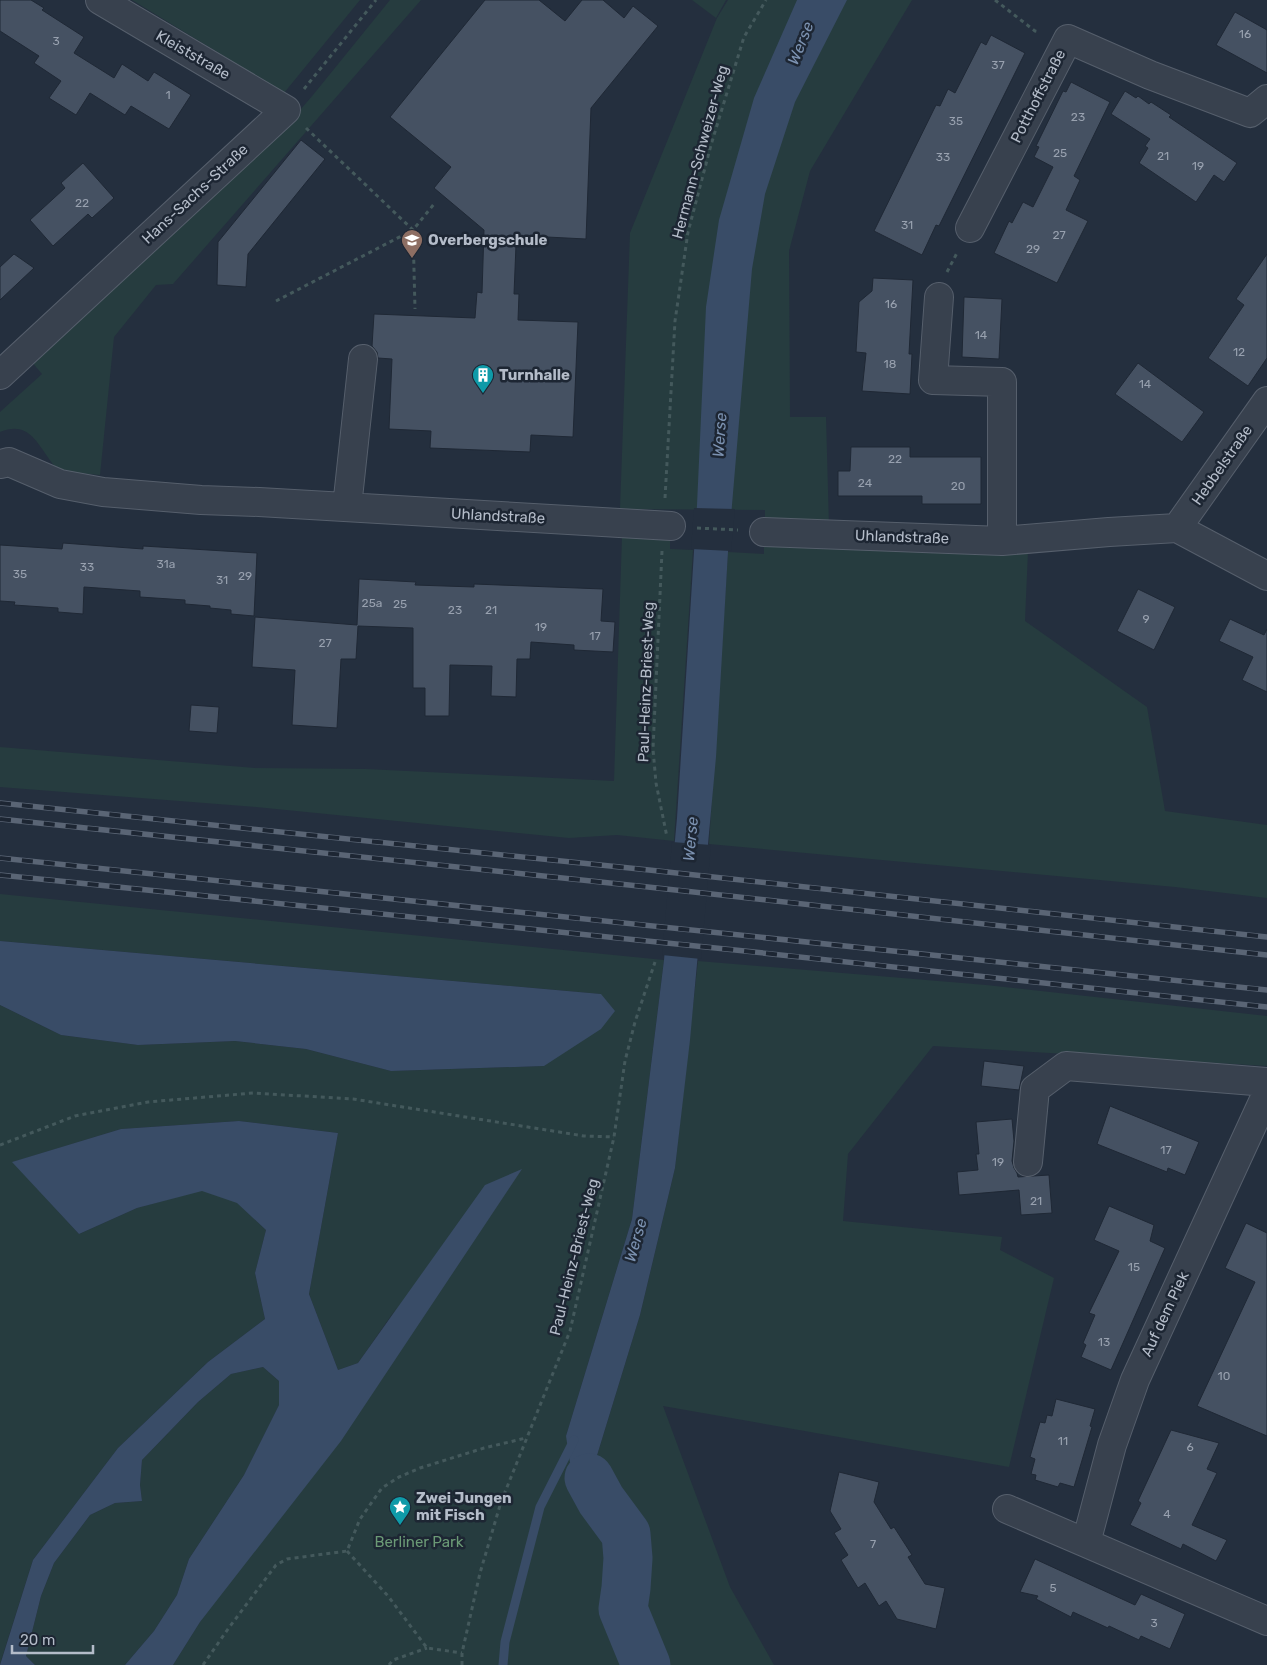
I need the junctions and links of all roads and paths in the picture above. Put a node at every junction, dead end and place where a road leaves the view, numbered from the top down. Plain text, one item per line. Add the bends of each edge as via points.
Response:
1 (100, 0) edge
2 (376, 0) edge
3 (766, 0) edge
4 (995, 0) edge
5 (1068, 39) junction
6 (1267, 99) edge
7 (286, 110) junction
8 (434, 204) dead end
9 (970, 228) joint
10 (413, 230) junction
11 (939, 297) joint
12 (276, 301) dead end
13 (414, 309) dead end
14 (363, 359) dead end
15 (0, 375) edge
16 (1267, 401) edge
17 (0, 464) edge
18 (347, 507) junction
19 (667, 526) junction
20 (1177, 528) junction
21 (764, 532) joint
22 (1002, 541) junction
23 (1267, 576) edge
24 (667, 837) dead end
25 (655, 962) dead end
26 (1267, 1082) edge
27 (1267, 1093) edge
28 (614, 1137) junction
29 (0, 1145) edge
30 (1028, 1162) dead end
31 (527, 1437) junction
32 (1007, 1509) dead end
33 (1086, 1543) junction
34 (347, 1551) junction
35 (1267, 1622) edge
36 (427, 1648) junction
37 (462, 1653) junction
38 (203, 1665) edge
39 (389, 1665) edge
40 (462, 1665) edge

1 - 7 street, Kleiststraße
2 - 7 path
3 - 19 path, Hermann-Schweizer-Weg via 744,37 688,232 675,322
4 - 5 path via 1035,31
5 - 6 street, Potthoffstraße via 1250,113
5 - 9 street, Potthoffstraße
7 - 10 path
7 - 15 street, Hans-Sachs-Straße
8 - 10 path
9 - 11 path via 947,272
10 - 12 path
10 - 13 path
11 - 22 street via 933,380 1002,382
14 - 18 street
16 - 20 street, Hebbelstraße
17 - 18 street, Uhlandstraße via 9,462 60,484 103,492
18 - 19 street, Uhlandstraße
19 - 21 path
19 - 24 path, Paul-Heinz-Briest-Weg via 653,749
20 - 22 street, Uhlandstraße
20 - 23 street
21 - 22 street, Uhlandstraße
25 - 28 path, Paul-Heinz-Briest-Weg via 634,1022 625,1060
26 - 30 street via 1066,1066 1034,1089
27 - 33 street, Auf dem Piek via 1134,1380 1112,1445
28 - 29 path via 584,1136 352,1099 254,1093 148,1102 75,1116
28 - 31 path, Paul-Heinz-Briest-Weg via 570,1331
31 - 34 path via 399,1477 382,1488 360,1520
31 - 37 path, Paul-Heinz-Briest-Weg via 500,1502
32 - 33 street
33 - 35 street
34 - 36 path via 388,1596
34 - 38 path via 287,1560 276,1565
36 - 37 path
36 - 39 path via 393,1660
37 - 40 path, Paul-Heinz-Briest-Weg

